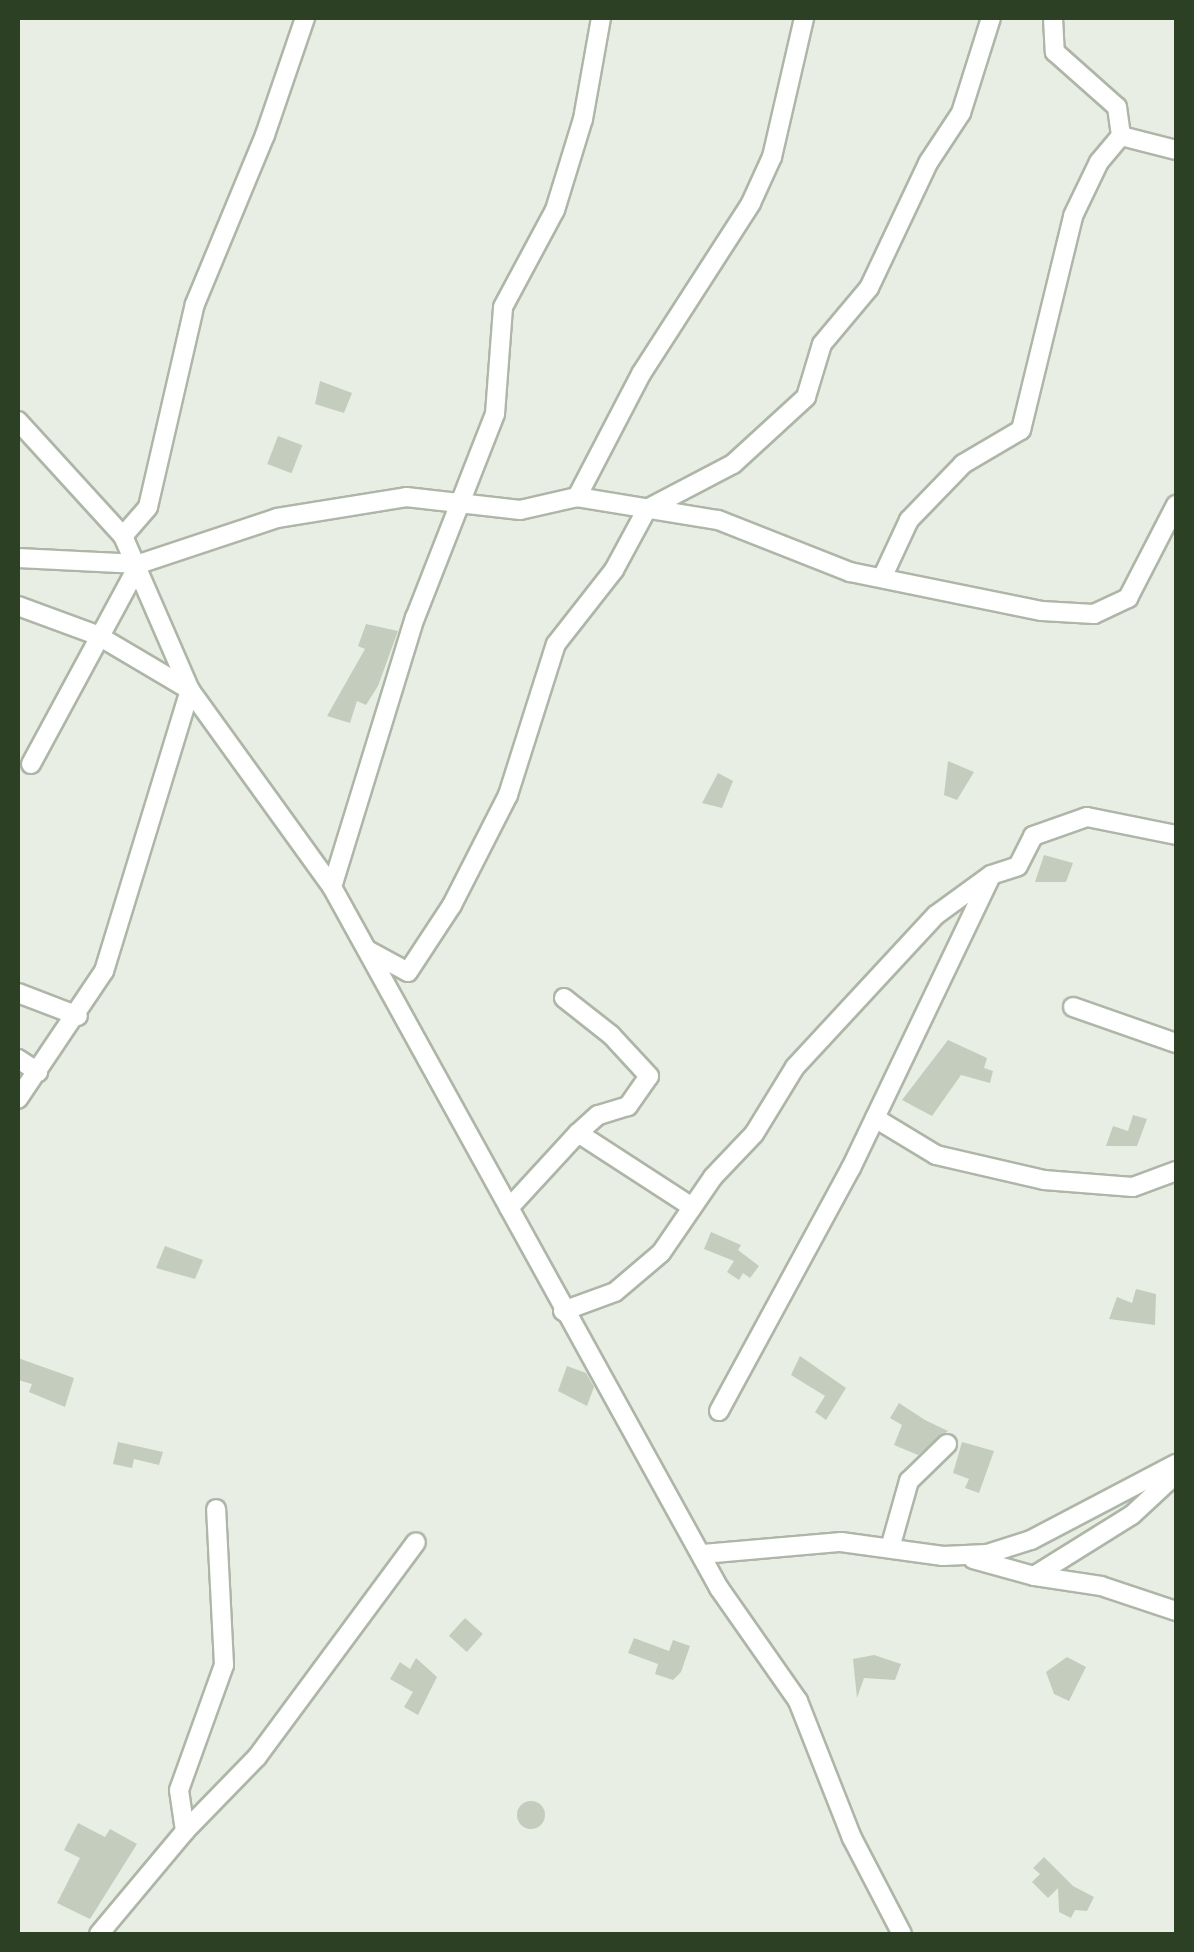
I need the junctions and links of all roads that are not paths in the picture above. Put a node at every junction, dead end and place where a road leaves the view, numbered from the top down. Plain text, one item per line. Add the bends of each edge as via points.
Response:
1 (305, 18) edge
2 (602, 18) edge
3 (804, 18) edge
4 (991, 18) edge
5 (1053, 18) edge
6 (1121, 136) junction
7 (1176, 150) edge
8 (18, 422) edge
9 (577, 497) junction
10 (460, 500) junction
11 (1176, 505) edge
12 (647, 509) junction
13 (123, 536) junction
14 (18, 558) edge
15 (139, 564) junction
16 (882, 578) junction
17 (18, 606) edge
18 (98, 636) junction
19 (190, 690) junction
20 (30, 764) dead end
21 (1176, 835) edge
22 (991, 875) junction
23 (332, 887) junction
24 (368, 950) junction
25 (18, 992) edge
26 (564, 998) dead end
27 (1073, 1006) dead end
28 (78, 1016) junction
29 (1176, 1043) edge
30 (18, 1059) edge
31 (38, 1072) junction
32 (18, 1099) edge
33 (875, 1118) junction
34 (578, 1133) junction
35 (1176, 1171) edge
36 (692, 1207) junction
37 (509, 1208) junction
38 (563, 1311) junction
39 (719, 1411) dead end
40 (947, 1444) dead end
41 (1176, 1464) edge
42 (1176, 1474) edge
43 (216, 1508) dead end
44 (416, 1542) dead end
45 (890, 1548) junction
46 (703, 1554) junction
47 (965, 1556) junction
48 (1034, 1576) junction
49 (1176, 1612) edge
50 (185, 1831) junction
51 (100, 1934) edge
52 (902, 1934) edge

1 - 13 street via 195,304 151,498
2 - 10 street via 556,210 503,307 495,414
3 - 9 street via 772,157 751,203 641,374
4 - 12 street via 961,113 928,163 868,288 822,344 806,397 733,464
5 - 6 street via 1061,63 1106,93 1121,118
6 - 7 street
6 - 16 street via 1088,181 1073,216 1021,430 964,464 910,520
8 - 13 street
9 - 10 street via 520,510
9 - 12 street
10 - 15 street via 406,497 324,508
10 - 23 street via 415,618
11 - 16 street via 1128,598 1094,614 1042,611
12 - 16 street via 718,520 827,565
12 - 24 street via 614,570 556,644 508,795 452,904 408,972
13 - 15 street
14 - 15 street
15 - 18 street
15 - 19 street
17 - 18 street
18 - 19 street
18 - 20 street
19 - 23 street
19 - 28 street via 146,853 104,971
21 - 22 street via 1080,819 1033,836 1018,866
22 - 33 street
22 - 36 street via 936,915 795,1067 746,1144
23 - 24 street
24 - 37 street
25 - 28 street
26 - 34 street via 612,1034 649,1076 628,1106 598,1115
27 - 29 street
28 - 31 street
30 - 31 street
31 - 32 street
33 - 35 street via 936,1155 1044,1180 1133,1187
33 - 39 street
34 - 36 street
34 - 37 street
36 - 38 street via 661,1254 632,1279
37 - 38 street
38 - 46 street
40 - 45 street via 908,1481
41 - 47 street via 1031,1540
42 - 48 street via 1132,1515
43 - 50 street via 224,1665 179,1790
44 - 50 street via 257,1757
45 - 46 street via 841,1542
45 - 47 street
46 - 52 street via 748,1637 798,1702 852,1838
47 - 48 street
48 - 49 street via 1101,1586
50 - 51 street

